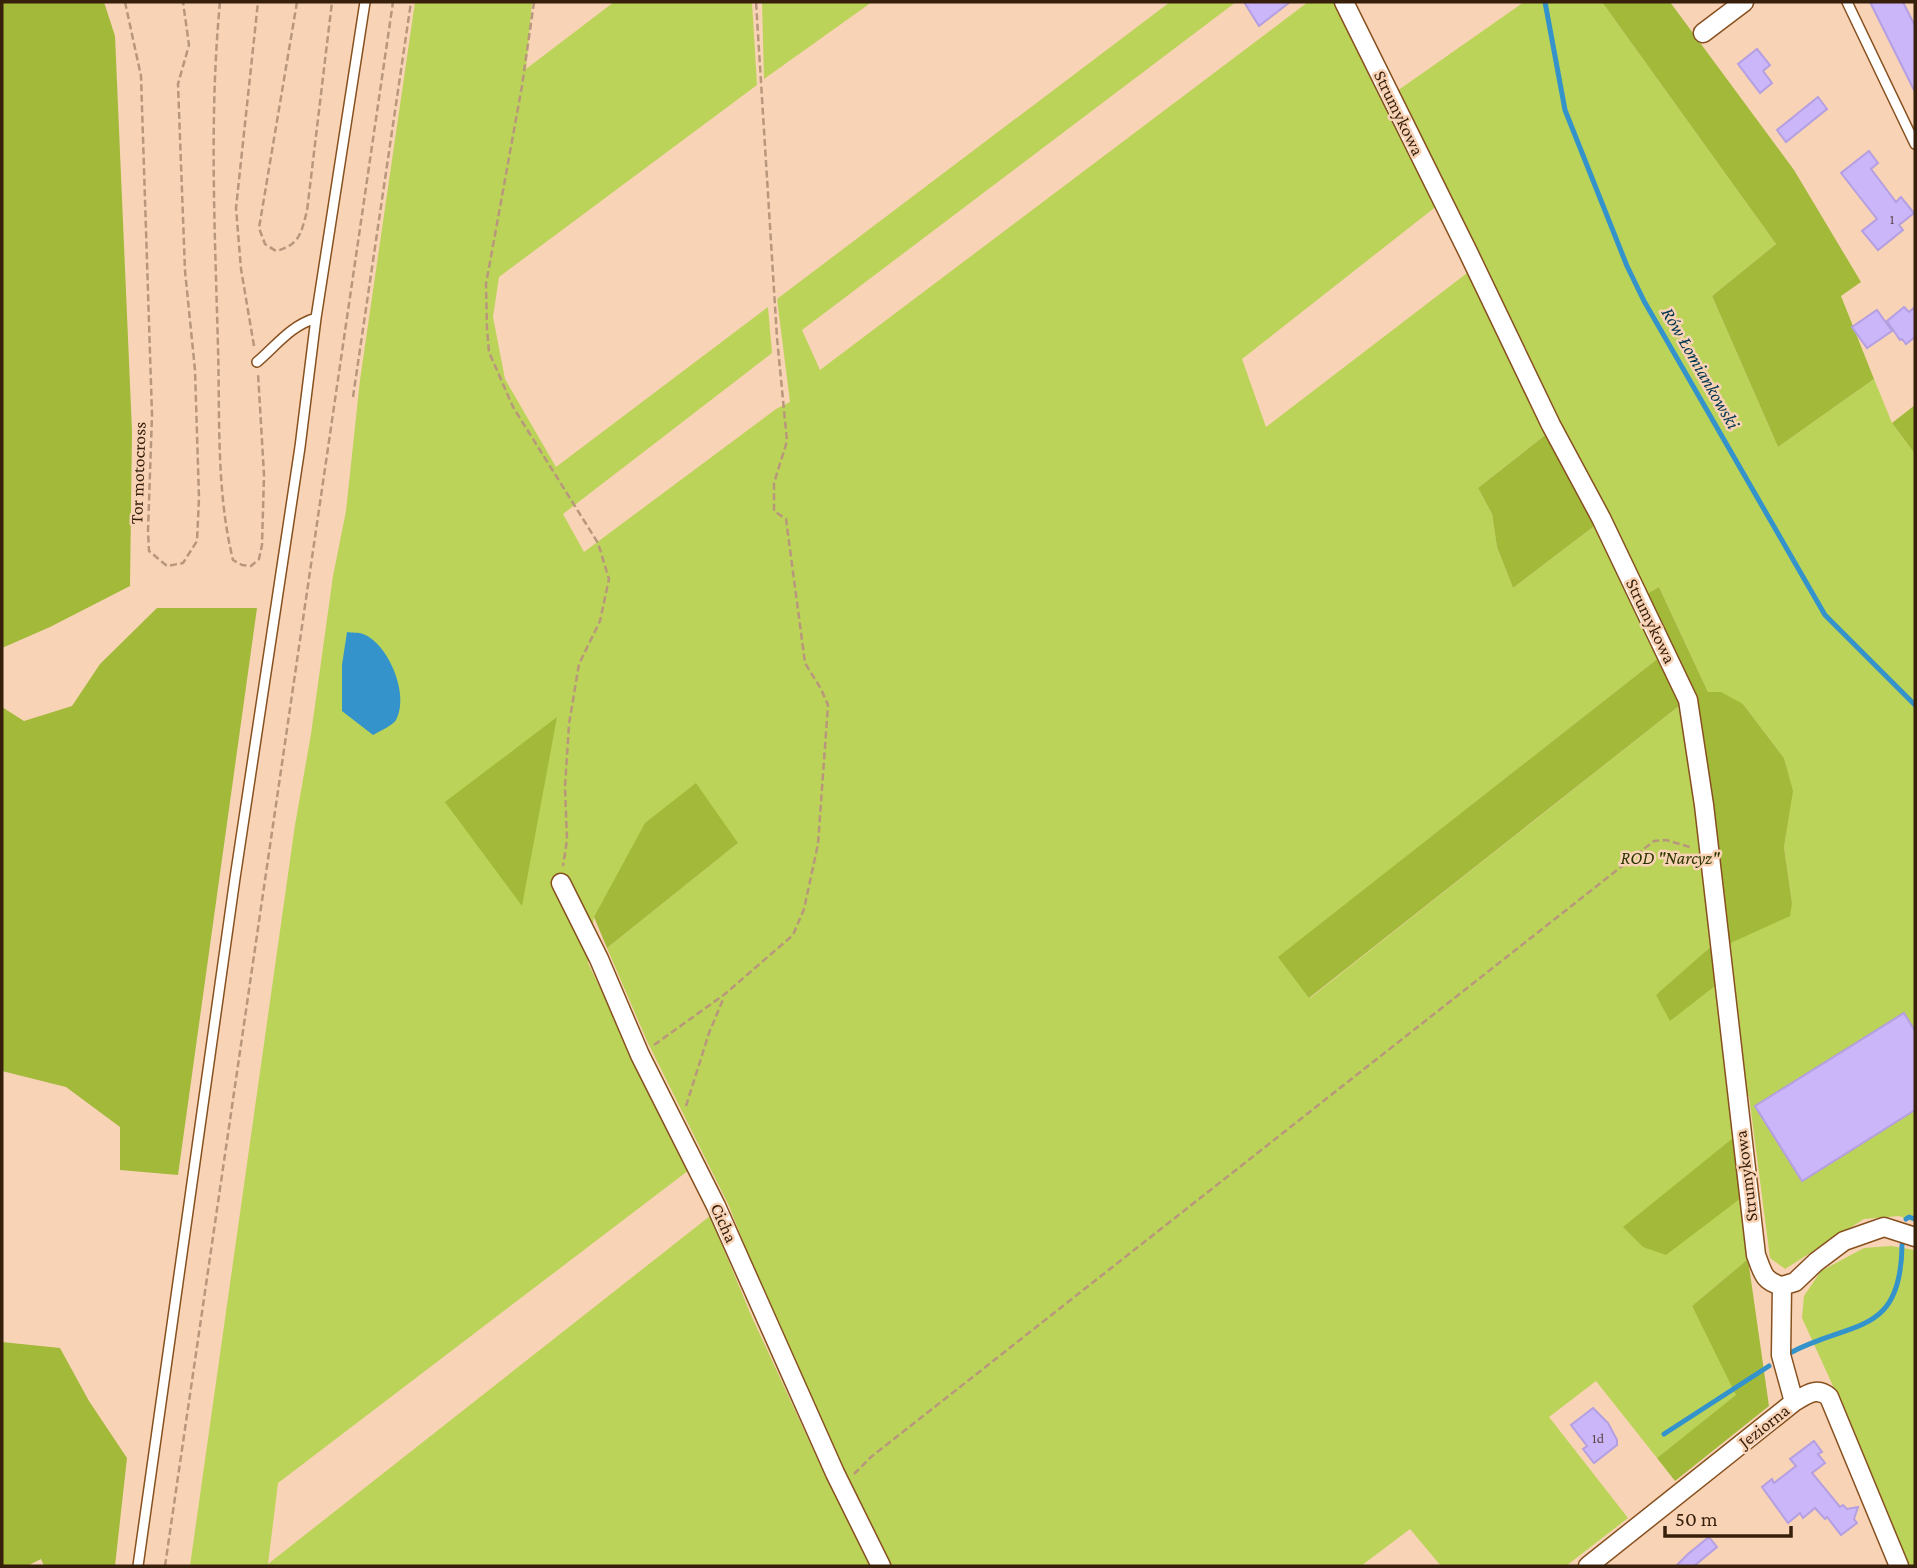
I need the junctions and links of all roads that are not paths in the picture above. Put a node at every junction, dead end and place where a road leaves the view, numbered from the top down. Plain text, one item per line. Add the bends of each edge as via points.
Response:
1 (365, 2) edge
2 (1344, 2) edge
3 (1744, 2) edge
4 (1847, 2) edge
5 (1703, 33) dead end
6 (1915, 144) edge
7 (316, 318) junction
8 (257, 362) road end
9 (561, 883) road end
10 (1915, 1237) edge
11 (1782, 1286) junction
12 (1794, 1402) junction
13 (138, 1566) edge
14 (881, 1566) edge
15 (1587, 1566) edge
16 (1899, 1566) edge

1 - 7 lane
2 - 11 street, Strumykowa via 1688,700 1756,1255 1770,1283
3 - 5 street
4 - 6 lane
7 - 8 lane via 290,330
7 - 13 lane
9 - 14 street, Cicha
10 - 11 street via 1884,1227 1844,1241 1795,1282
11 - 12 street, Jeziorna via 1781,1354
12 - 15 street, Jeziorna
12 - 16 street via 1810,1392 1820,1391 1829,1397

